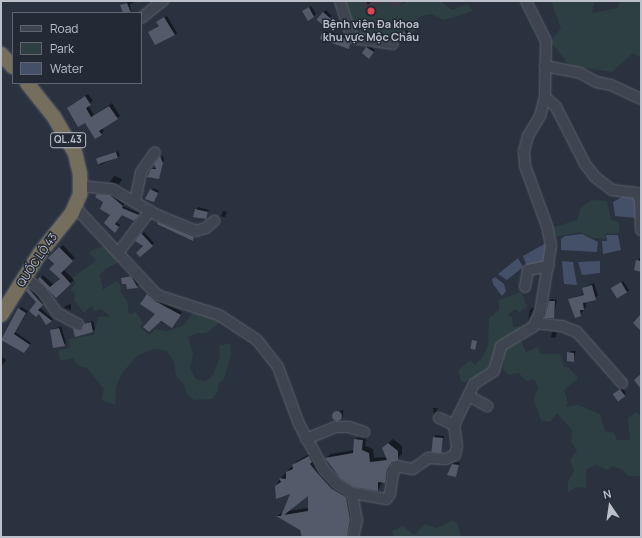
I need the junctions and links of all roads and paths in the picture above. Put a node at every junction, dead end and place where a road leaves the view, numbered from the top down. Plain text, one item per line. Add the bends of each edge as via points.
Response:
1 (163, 1) edge
2 (340, 1) edge
3 (526, 1) edge
4 (142, 17) edge
5 (393, 44) dead end
6 (545, 66) junction
7 (28, 84) edge
8 (545, 97) junction
9 (641, 99) edge
10 (155, 152) dead end
11 (81, 186) junction
12 (639, 192) edge
13 (135, 201) junction
14 (76, 207) junction
15 (150, 211) junction
16 (214, 221) dead end
17 (641, 230) edge
18 (118, 253) junction
19 (549, 266) junction
20 (25, 278) junction
21 (525, 287) dead end
22 (1, 315) edge
23 (536, 323) junction
24 (78, 324) dead end
25 (622, 383) dead end
26 (469, 396) junction
27 (487, 406) dead end
28 (439, 418) dead end
29 (454, 425) junction
30 (364, 432) dead end
31 (306, 439) junction
32 (352, 493) junction
33 (352, 537) edge

1 - 4 street
2 - 5 street via 352,38
3 - 6 street via 546,41
6 - 8 street
6 - 9 street via 580,73 596,82 612,85
7 - 11 highway, QL.43 via 54,117 75,153
8 - 12 street via 556,107 585,164 595,177 612,190
8 - 19 street via 540,116 528,136 524,151 525,166 550,237
10 - 13 street via 141,172
11 - 13 street via 107,187
11 - 14 highway, QL.43
12 - 17 street
13 - 15 street
14 - 18 street
14 - 20 highway, QUỐC LỘ 43 / QL.43 via 40,253
15 - 16 street via 196,231 206,228
15 - 18 street
18 - 31 street via 157,295 229,321 258,340 278,367
19 - 21 street via 528,270
19 - 23 street
20 - 22 highway, QUỐC LỘ 43 / QL.43
20 - 24 street via 41,290 57,313
23 - 25 street via 562,326 577,332
23 - 26 street via 525,333 501,346 496,368 474,384
26 - 27 street
26 - 29 street
28 - 29 street
29 - 32 street via 457,446 455,455 451,458 428,458 413,469 397,466 386,500
30 - 31 street via 349,427 335,428
31 - 32 street via 324,470 337,484
32 - 33 street via 357,520

